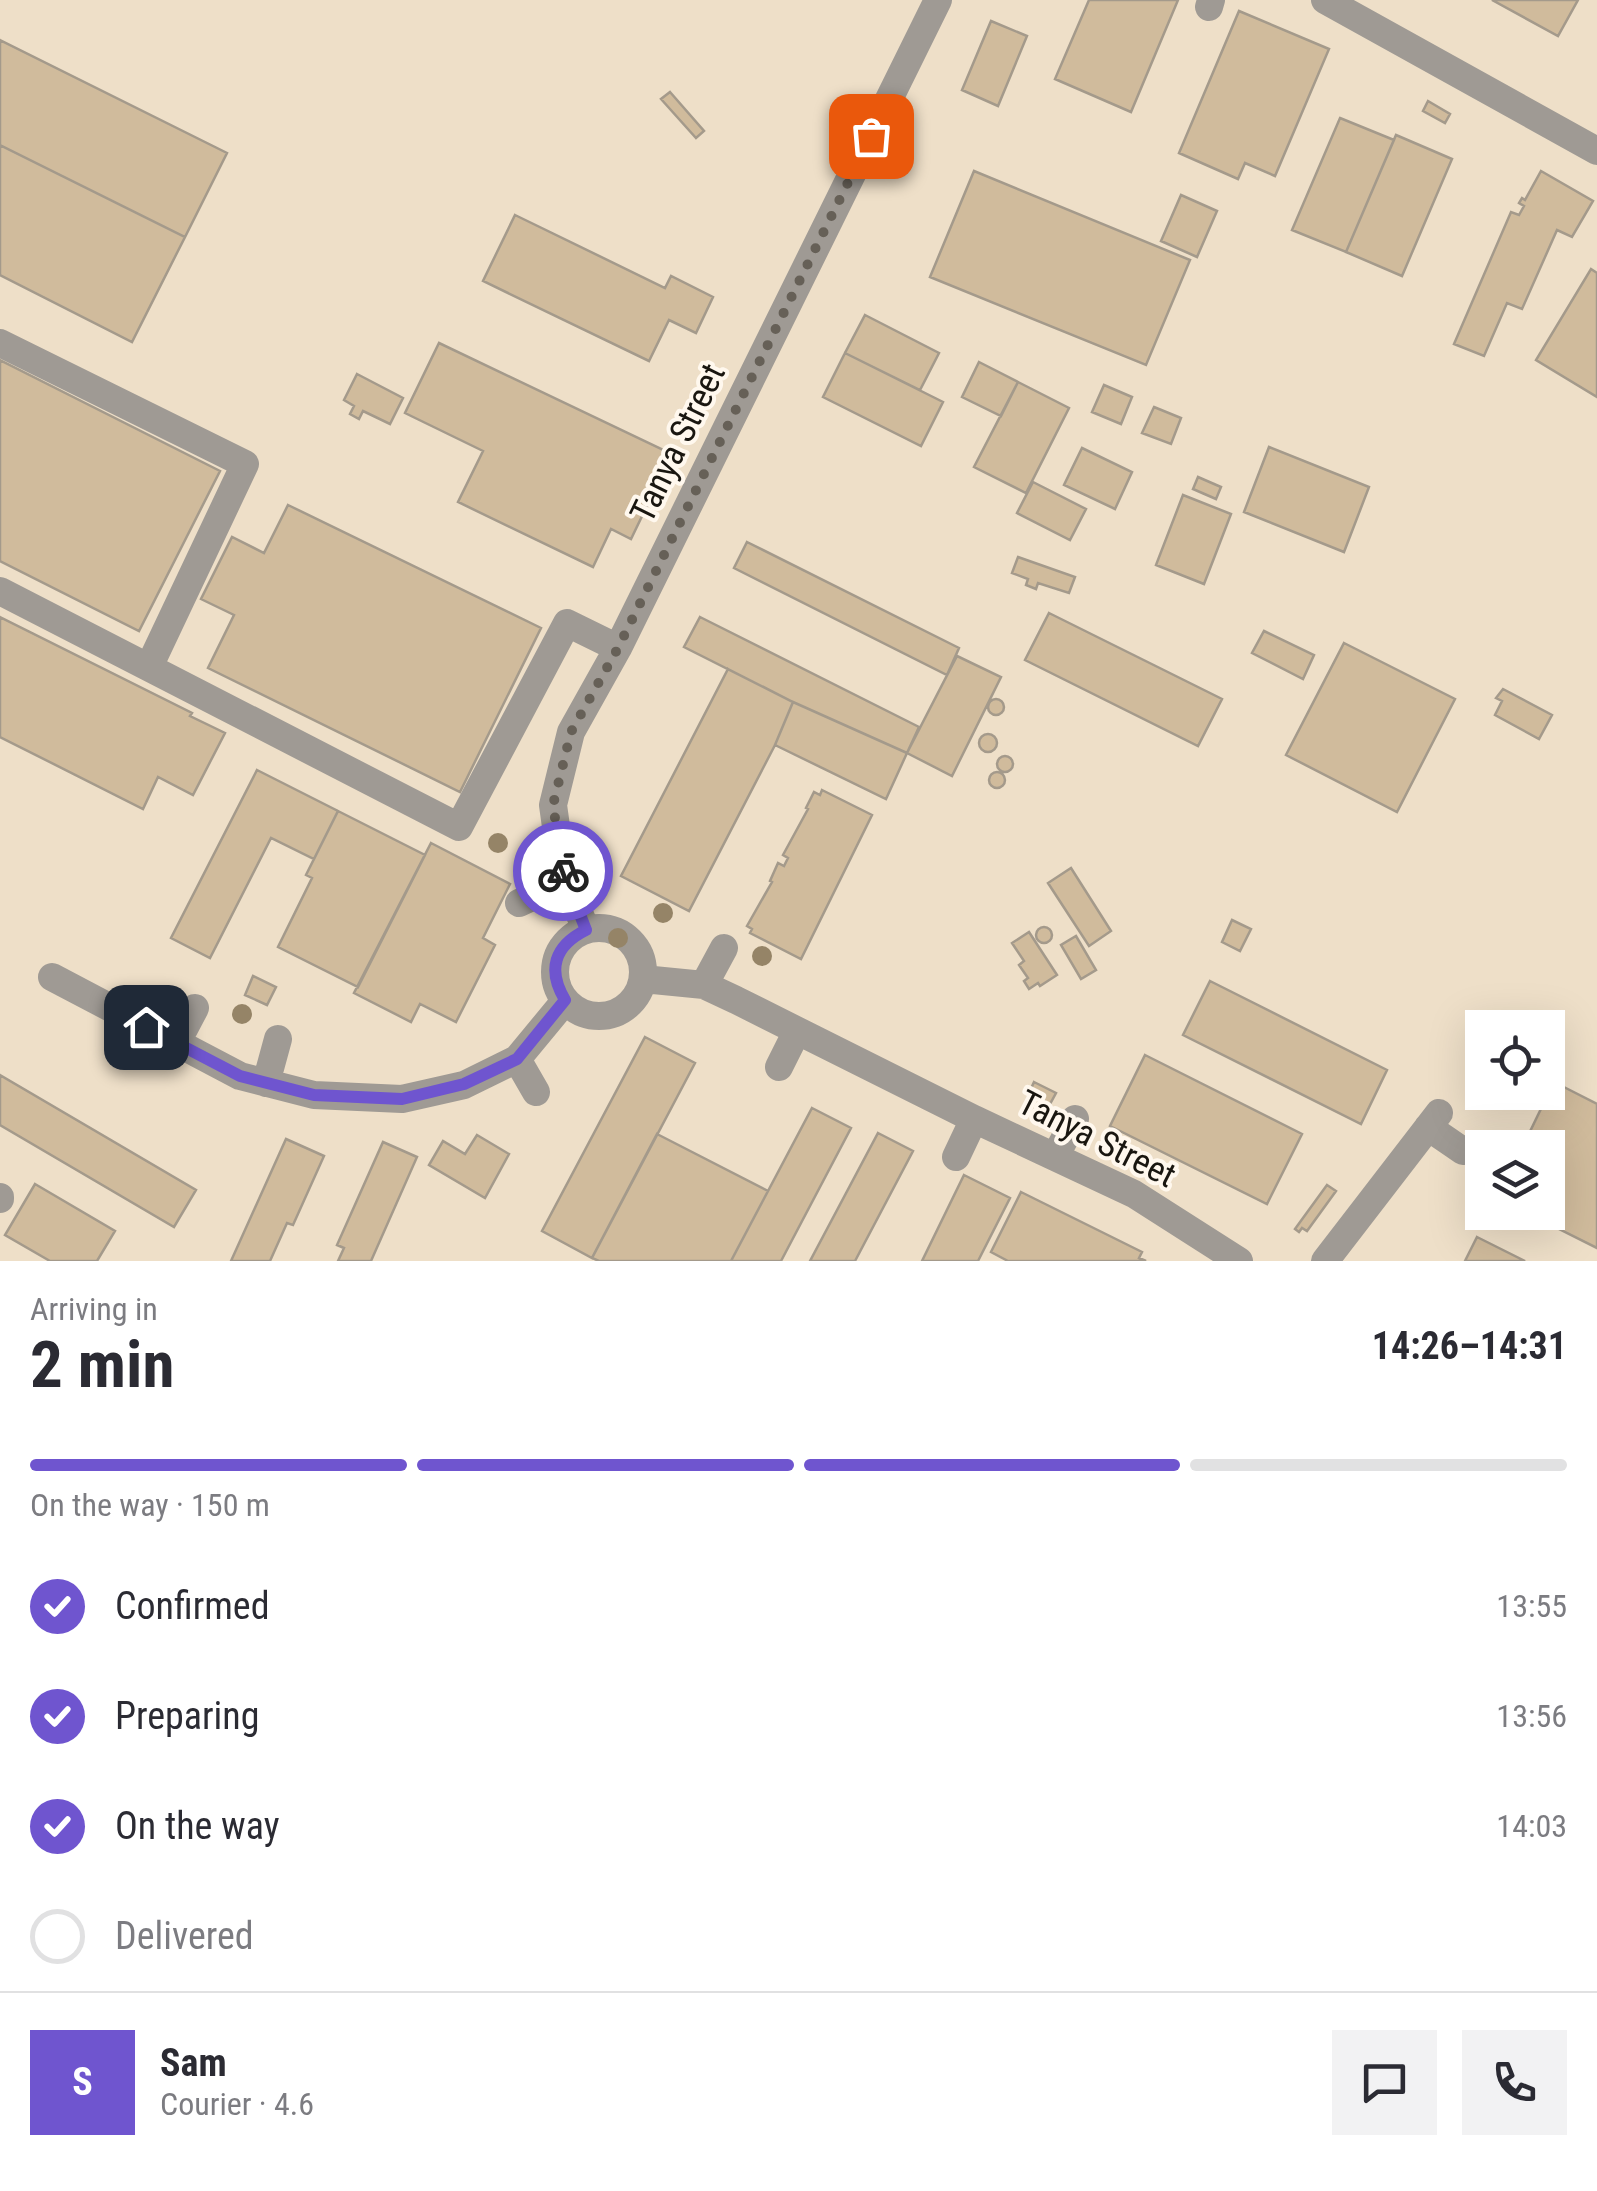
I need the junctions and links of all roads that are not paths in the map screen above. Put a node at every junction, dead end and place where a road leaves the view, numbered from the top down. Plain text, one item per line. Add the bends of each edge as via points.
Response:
1 (938, 0) edge
2 (1324, 0) edge
3 (1597, 151) edge
4 (0, 342) edge
5 (0, 591) edge
6 (618, 648) junction
7 (149, 668) junction
8 (566, 881) junction
9 (519, 903) dead end
10 (586, 930) junction
11 (724, 948) dead end
12 (52, 977) dead end
13 (643, 979) junction
14 (704, 985) junction
15 (565, 1000) junction
16 (195, 1008) dead end
17 (798, 1032) junction
18 (278, 1039) dead end
19 (176, 1044) junction
20 (517, 1059) junction
21 (779, 1067) dead end
22 (266, 1083) junction
23 (536, 1092) dead end
24 (974, 1119) junction
25 (1075, 1119) dead end
26 (1463, 1150) dead end
27 (956, 1156) dead end
28 (1055, 1157) junction
29 (1239, 1261) edge
30 (1325, 1261) edge

1 - 6 street, Tanya Street
2 - 3 street
4 - 7 street via 245,464
5 - 7 street
6 - 7 street via 567,623 460,827
6 - 8 street, Tanya Street via 571,732 553,805
8 - 9 street
8 - 10 street, Tanya Street
10 - 13 street via 628,939
10 - 15 street via 556,960
11 - 14 street
12 - 19 street
13 - 14 street, Tanya Street
13 - 15 street via 630,1004 604,1016 576,1010
14 - 17 street, Tanya Street
15 - 20 street
16 - 19 street
17 - 21 street
17 - 24 street, Tanya Street
18 - 22 street
19 - 22 street
20 - 22 street via 464,1084 402,1099 314,1095
20 - 23 street
24 - 27 street
24 - 28 street, Tanya Street
25 - 28 street
26 - 30 street via 1434,1120
28 - 29 street, Tanya Street via 1134,1194

